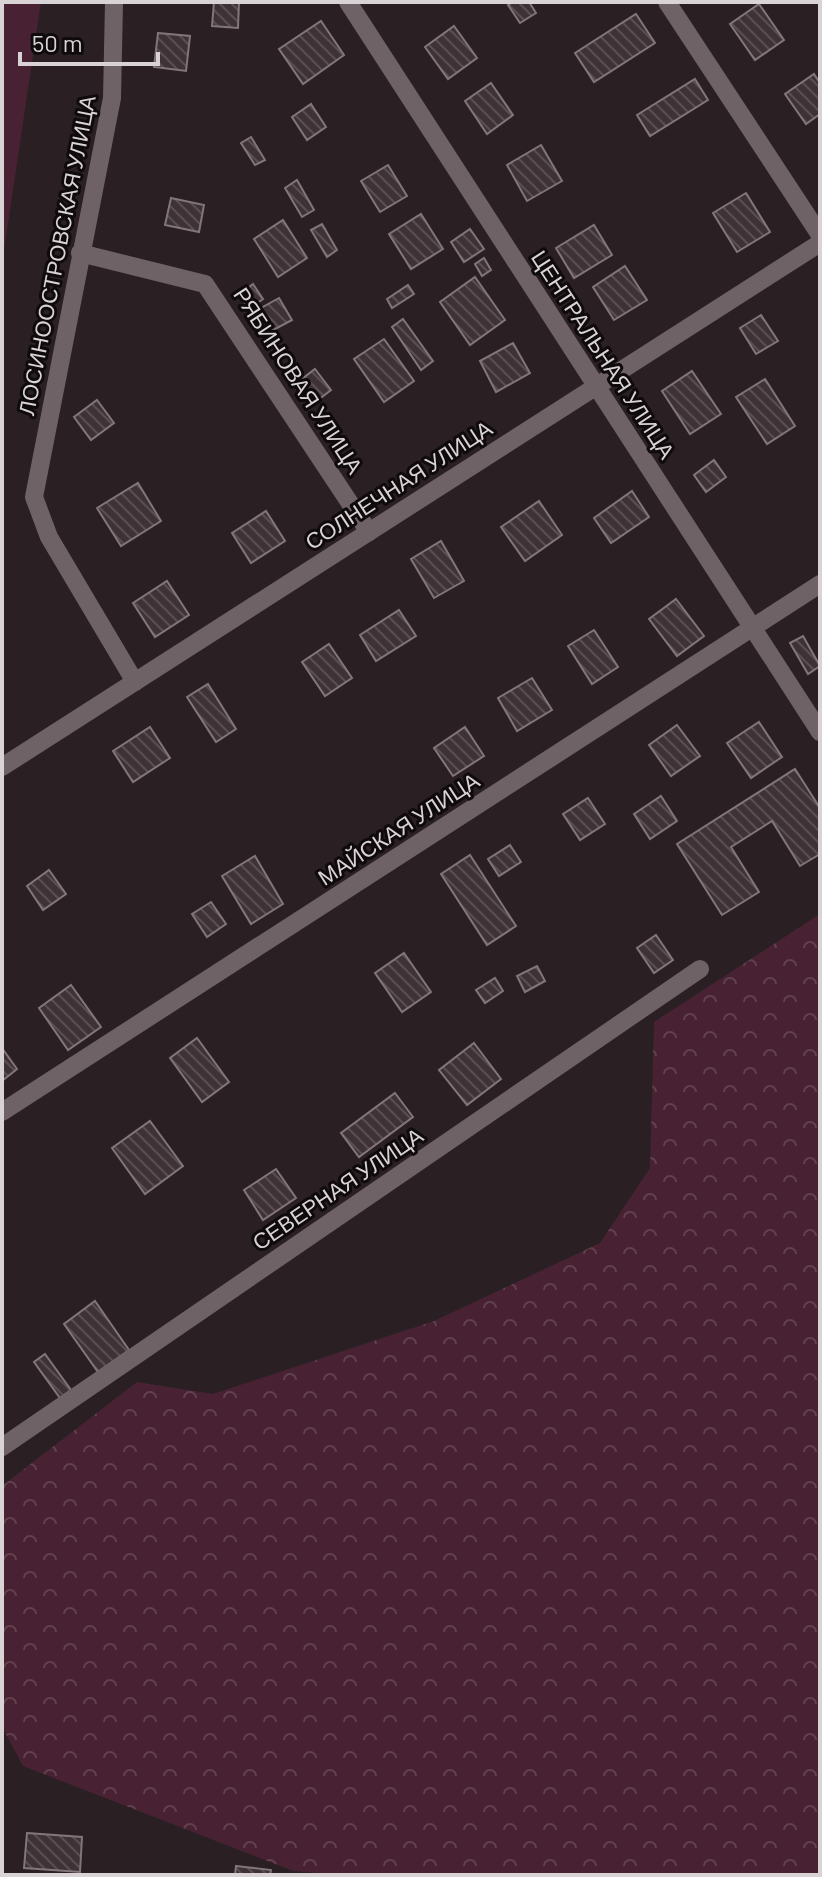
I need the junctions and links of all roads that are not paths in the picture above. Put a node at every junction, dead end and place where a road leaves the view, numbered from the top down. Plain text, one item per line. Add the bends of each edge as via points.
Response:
1 (114, 2) edge
2 (348, 2) edge
3 (667, 2) edge
4 (820, 235) edge
5 (820, 243) edge
6 (80, 253) junction
7 (596, 386) junction
8 (369, 532) junction
9 (820, 584) edge
10 (753, 628) junction
11 (135, 682) junction
12 (820, 732) edge
13 (2, 767) edge
14 (700, 969) dead end
15 (2, 1112) edge
16 (2, 1447) edge

1 - 6 street, ЛОСИНООСТРОВСКАЯ УЛИЦА via 112,98
2 - 7 street, ЦЕНТРАЛЬНАЯ УЛИЦА
3 - 4 street
5 - 7 street, СОЛНЕЧНАЯ УЛИЦА
6 - 8 street, РЯБИНОВАЯ УЛИЦА via 205,284
6 - 11 street, ЛОСИНООСТРОВСКАЯ УЛИЦА via 34,497 49,537
7 - 8 street, СОЛНЕЧНАЯ УЛИЦА
7 - 10 street, ЦЕНТРАЛЬНАЯ УЛИЦА
8 - 11 street, СОЛНЕЧНАЯ УЛИЦА
9 - 10 street, МАЙСКАЯ УЛИЦА
10 - 12 street, ЦЕНТРАЛЬНАЯ УЛИЦА
10 - 15 street, МАЙСКАЯ УЛИЦА
11 - 13 street, СОЛНЕЧНАЯ УЛИЦА
14 - 16 street, СЕВЕРНАЯ УЛИЦА

